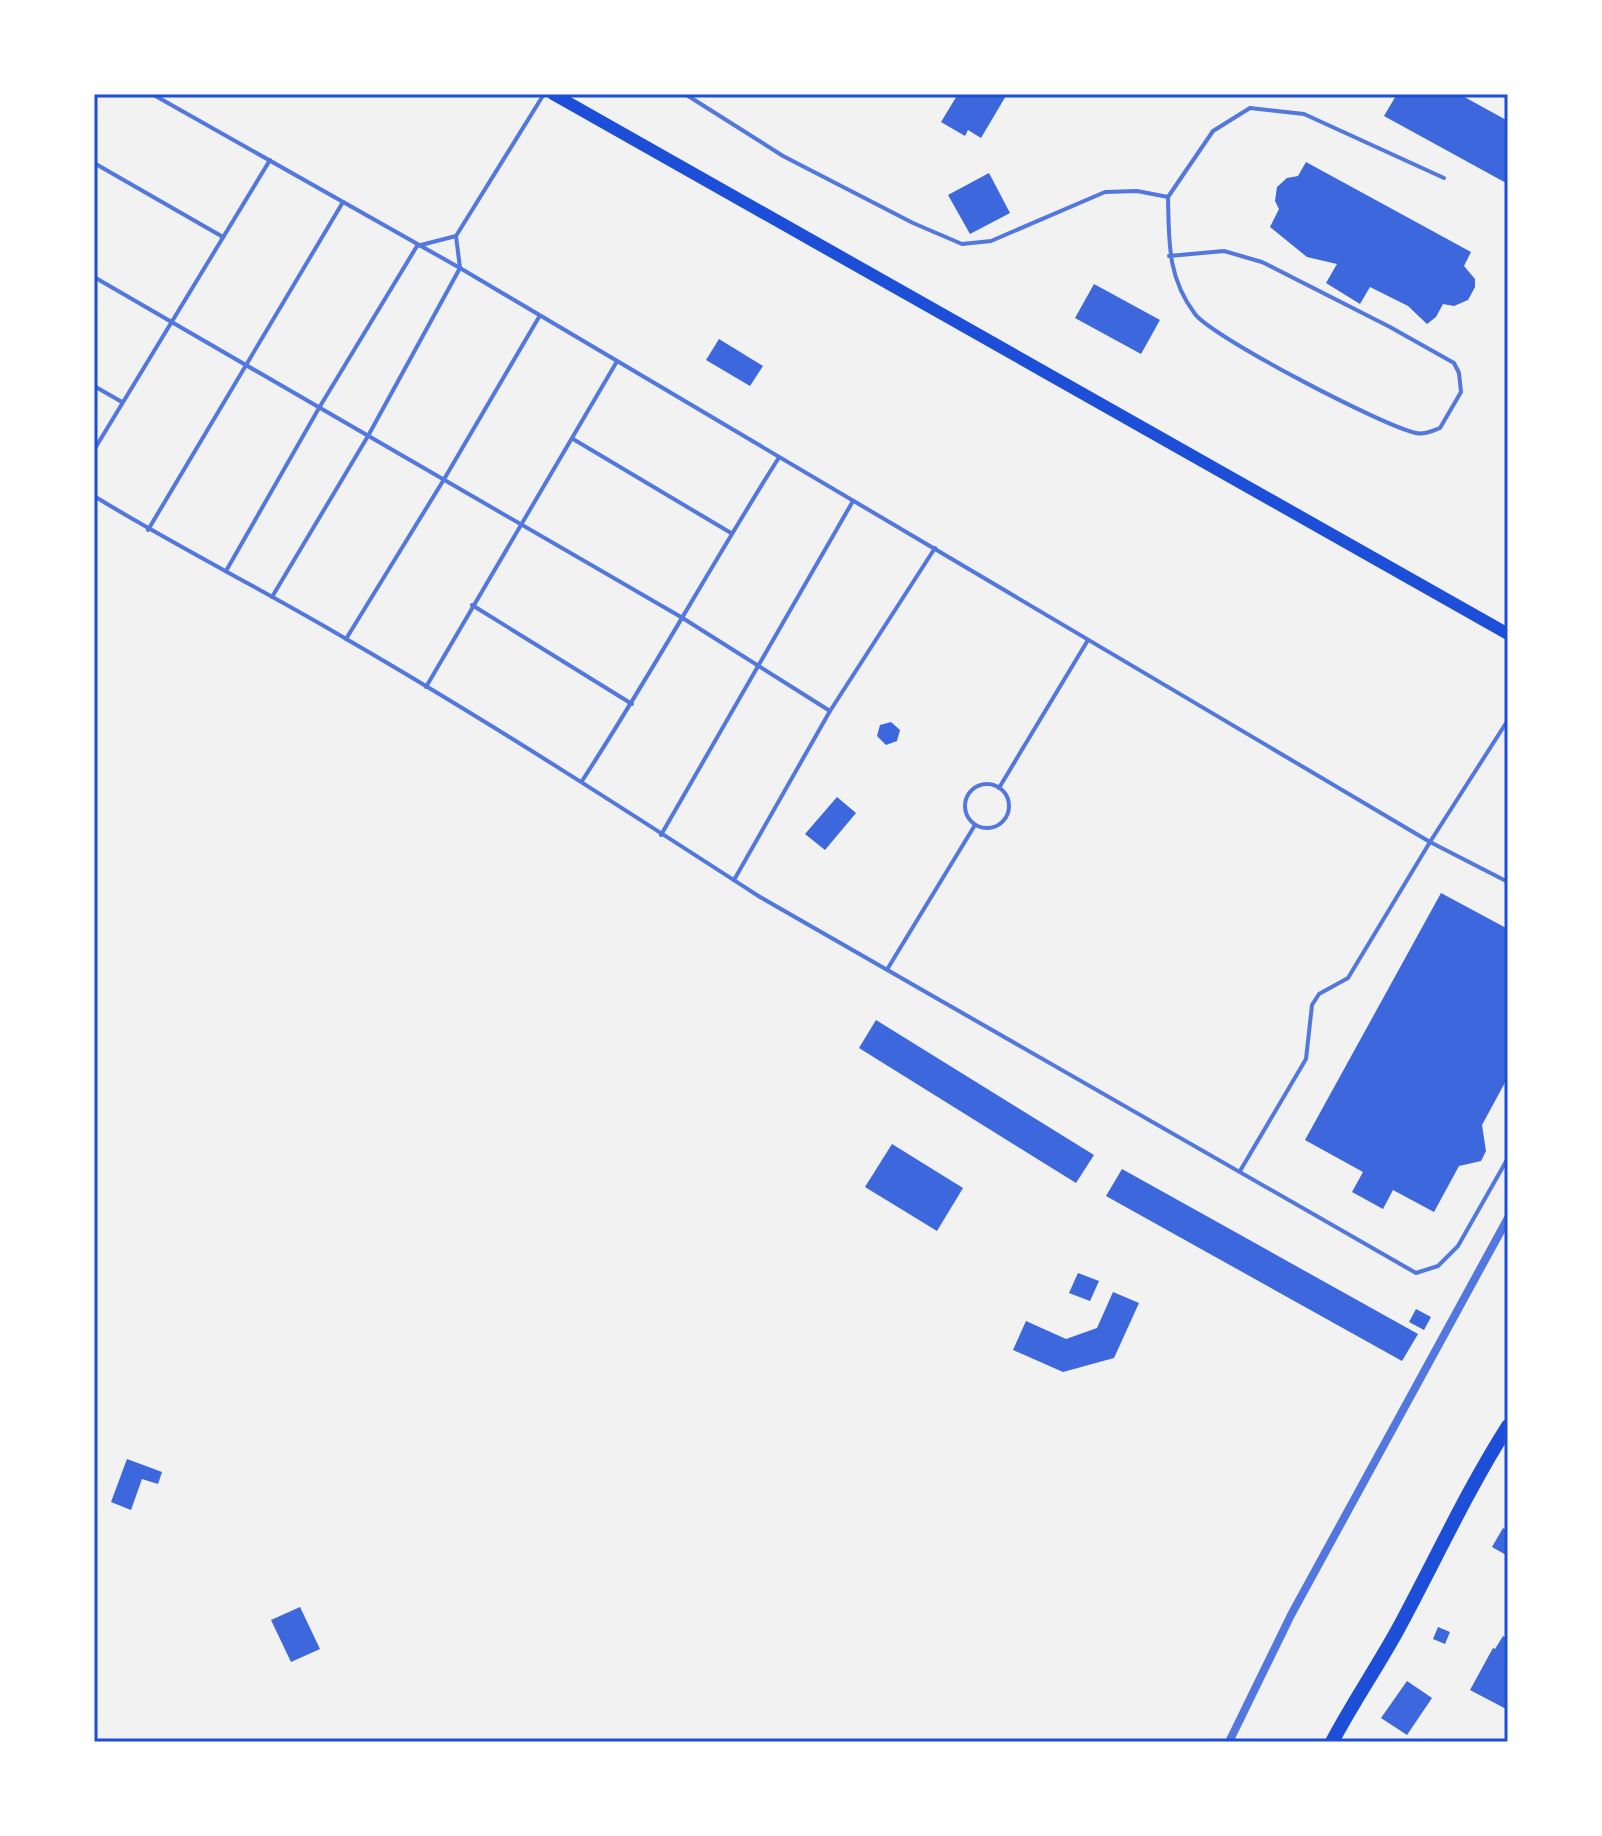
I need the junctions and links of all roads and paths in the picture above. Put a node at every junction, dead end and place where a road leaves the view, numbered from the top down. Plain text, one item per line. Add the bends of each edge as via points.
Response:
1 (152, 94) edge
2 (544, 94) edge
3 (553, 94) edge
4 (685, 94) edge
5 (270, 160) junction
6 (94, 163) edge
7 (1444, 178) dead end
8 (1168, 197) junction
9 (343, 202) junction
10 (456, 236) junction
11 (223, 237) junction
12 (417, 246) junction
13 (1169, 256) junction
14 (460, 268) junction
15 (94, 277) edge
16 (539, 317) junction
17 (170, 321) junction
18 (616, 363) junction
19 (244, 364) junction
20 (94, 386) edge
21 (122, 402) junction
22 (319, 408) junction
23 (368, 436) junction
24 (573, 439) junction
25 (94, 450) edge
26 (778, 459) junction
27 (443, 481) junction
28 (94, 496) edge
29 (853, 501) junction
30 (522, 523) junction
31 (148, 530) junction
32 (731, 533) junction
33 (935, 548) junction
34 (226, 571) junction
35 (271, 598) junction
36 (472, 605) junction
37 (681, 617) junction
38 (1508, 634) edge
39 (346, 639) junction
40 (1088, 640) junction
41 (757, 667) junction
42 (426, 687) junction
43 (632, 704) junction
44 (830, 711) junction
45 (1508, 720) edge
46 (582, 782) junction
47 (999, 788) junction
48 (975, 825) junction
49 (661, 835) junction
50 (1430, 842) junction
51 (734, 880) junction
52 (1508, 882) edge
53 (888, 968) junction
54 (1508, 1158) edge
55 (1240, 1172) junction
56 (1508, 1218) edge
57 (1508, 1426) edge
58 (1229, 1742) edge
59 (1332, 1742) edge

1 - 5 lane
2 - 10 lane
3 - 38 main road
4 - 8 lane via 783,156 962,244 991,241 1105,192
5 - 9 lane
5 - 11 lane
6 - 11 lane
7 - 8 lane via 1304,114 1250,108 1213,131
8 - 13 lane
9 - 12 lane
9 - 19 lane
10 - 12 lane
10 - 14 lane
11 - 17 lane
12 - 14 lane
12 - 22 lane
13 - 13 lane via 1179,288 1197,317 1236,345 1391,425 1420,435 1440,428 1461,392 1454,363 1262,262 1224,251
14 - 16 lane
14 - 23 lane
15 - 17 lane
16 - 18 lane
16 - 27 lane
17 - 19 lane
17 - 21 lane
18 - 24 lane
18 - 26 lane
19 - 22 lane
19 - 31 lane
20 - 21 lane
21 - 25 lane
22 - 23 lane
22 - 34 lane
23 - 27 lane
23 - 35 lane
24 - 30 lane
24 - 32 lane
26 - 29 lane
26 - 32 lane
27 - 30 lane
27 - 39 lane
28 - 31 lane
29 - 33 lane
29 - 41 lane
30 - 36 lane
30 - 37 lane
31 - 34 lane
32 - 37 lane
33 - 40 lane
33 - 44 lane
34 - 35 lane
35 - 39 lane
36 - 42 lane
36 - 43 lane
37 - 41 lane
37 - 43 lane
39 - 42 lane
40 - 47 lane
40 - 50 lane
41 - 44 lane
41 - 49 lane
42 - 46 lane
43 - 46 lane
44 - 51 lane
45 - 50 lane
46 - 49 lane
47 - 48 lane via 1009,803 1003,821 986,828
47 - 48 lane via 982,785 968,794 965,811
48 - 53 lane
49 - 51 lane
50 - 52 lane
50 - 55 lane via 1348,978 1319,994 1312,1005 1306,1059
51 - 53 lane
53 - 55 lane
54 - 55 lane via 1458,1246 1438,1266 1416,1273
56 - 58 street via 1291,1615
57 - 59 main road

